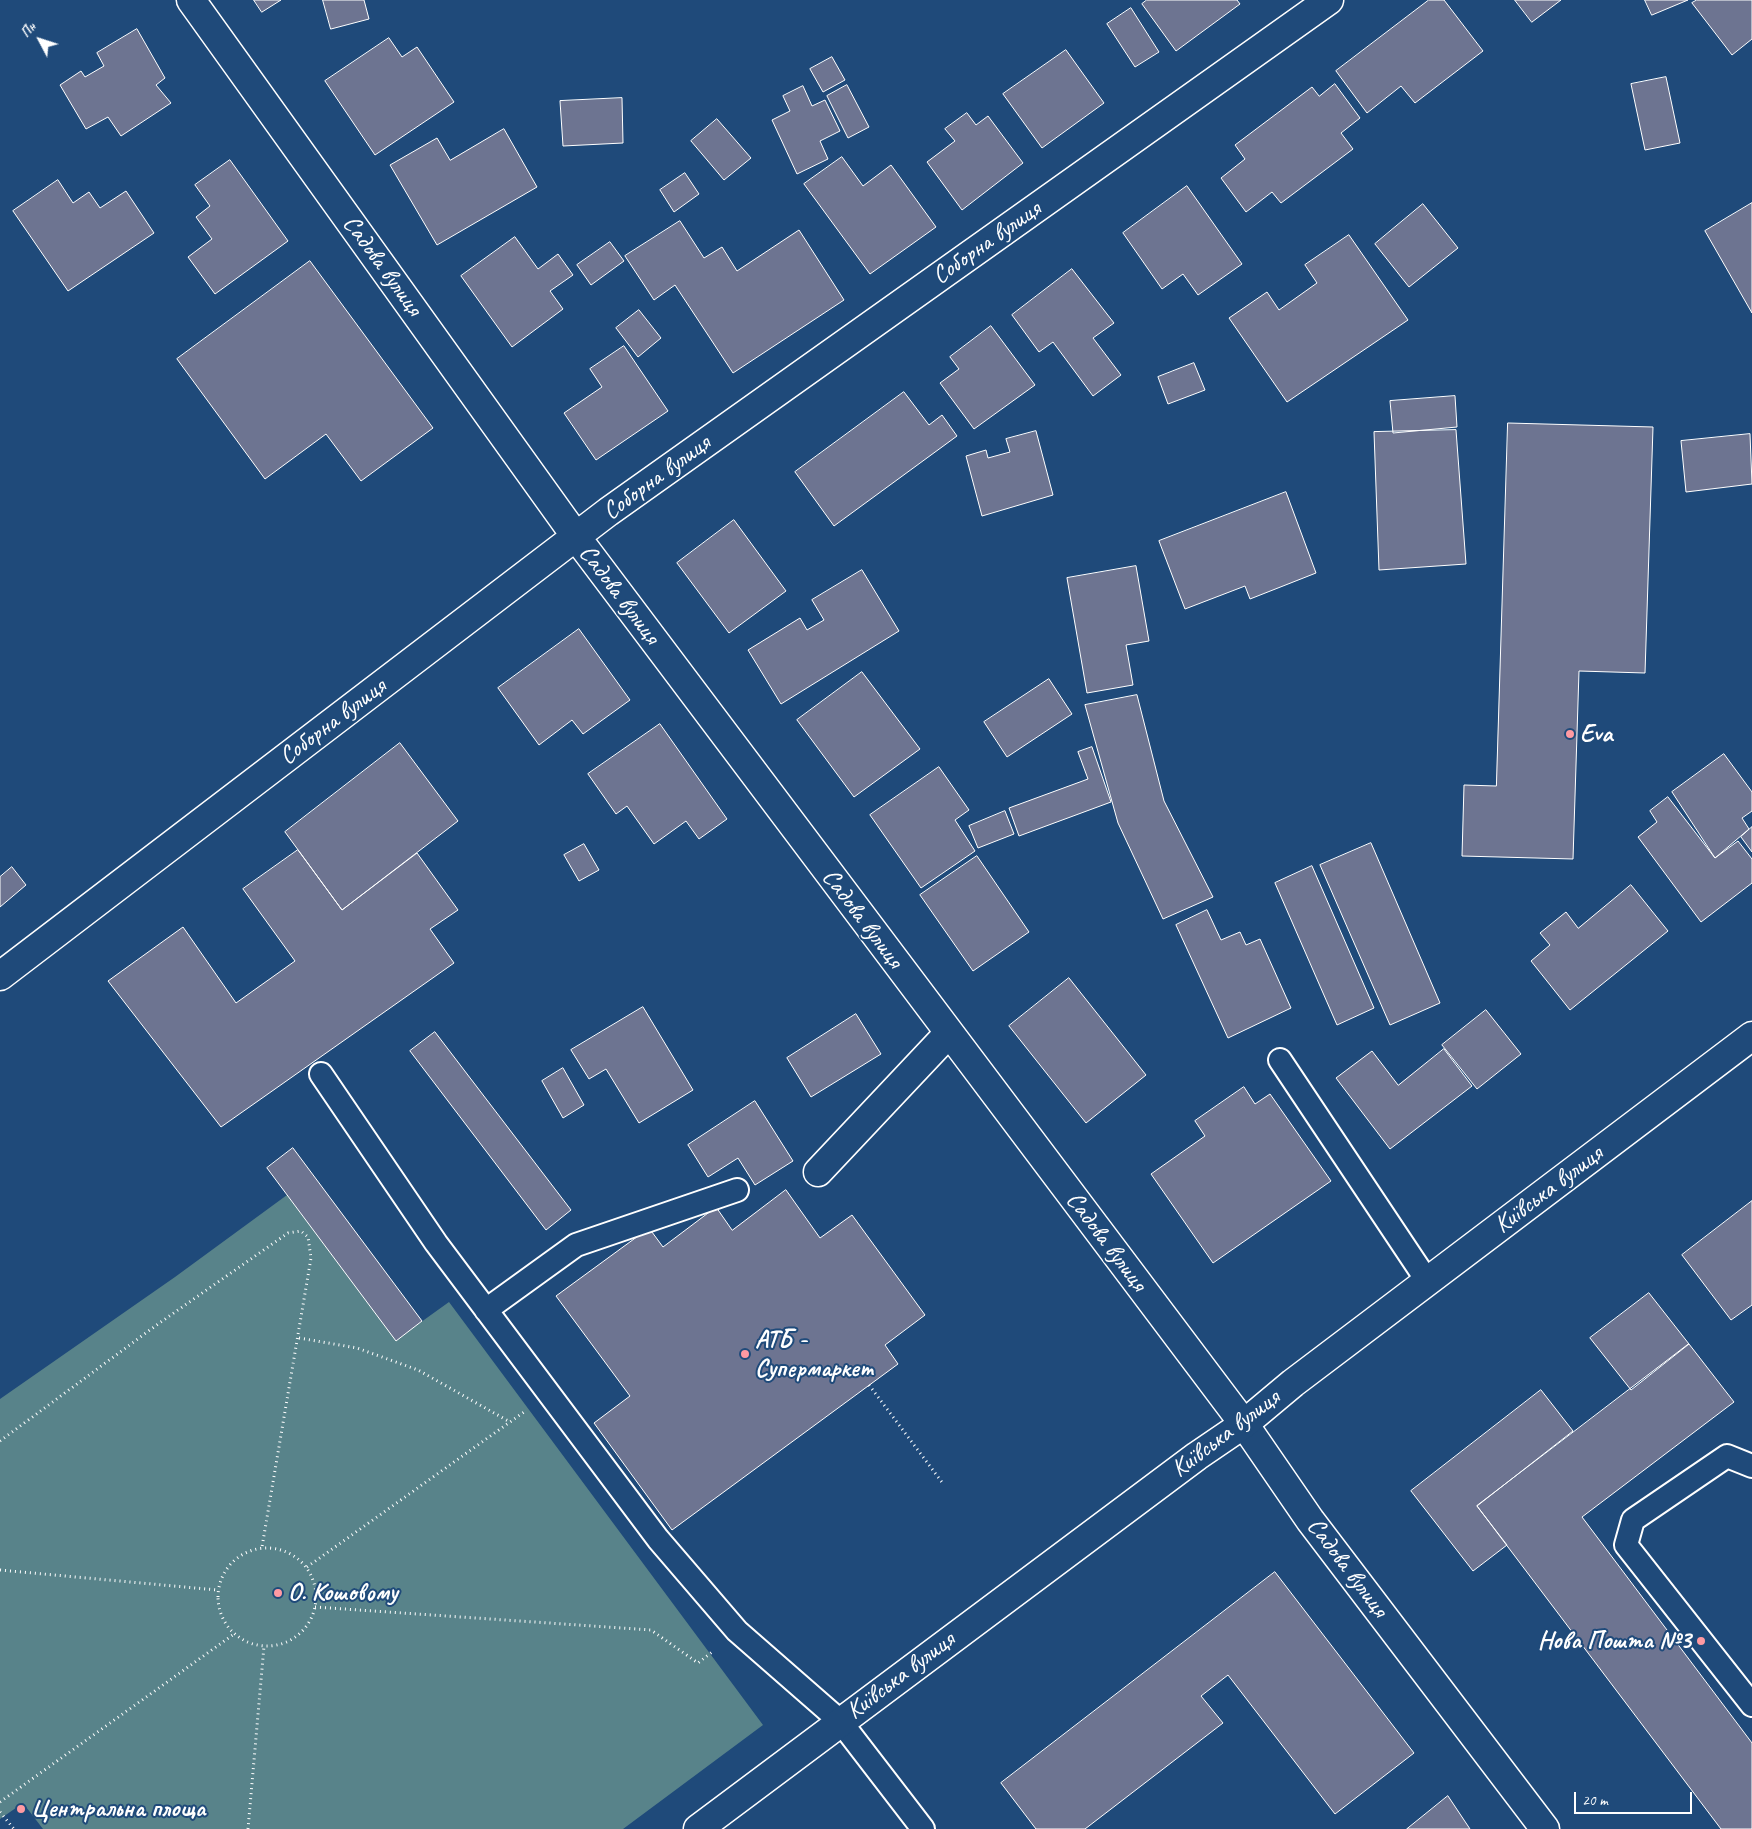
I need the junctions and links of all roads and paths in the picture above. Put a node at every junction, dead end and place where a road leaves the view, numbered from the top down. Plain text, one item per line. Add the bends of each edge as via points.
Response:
1 (191, 0) edge
2 (1329, 0) edge
3 (577, 538) junction
4 (0, 976) edge
5 (948, 1034) junction
6 (1752, 1036) edge
7 (1280, 1060) dead end
8 (320, 1074) dead end
9 (818, 1172) dead end
10 (737, 1190) dead end
11 (1428, 1282) junction
12 (486, 1310) junction
13 (299, 1338) junction
14 (869, 1385) dead end
15 (548, 1393) junction
16 (510, 1422) junction
17 (1244, 1424) junction
18 (0, 1441) edge
19 (1752, 1466) edge
20 (944, 1485) dead end
21 (262, 1547) junction
22 (307, 1567) junction
23 (0, 1570) edge
24 (217, 1590) junction
25 (315, 1607) junction
26 (234, 1634) junction
27 (264, 1646) junction
28 (698, 1663) dead end
29 (1752, 1705) edge
30 (840, 1721) junction
31 (0, 1802) edge
32 (0, 1812) edge
33 (14, 1829) edge
34 (248, 1829) edge
35 (698, 1829) edge
36 (923, 1829) edge
37 (1544, 1829) edge

1 - 3 street, Садова вулиця
2 - 3 street, Соборна вулиця via 608,512
3 - 4 street, Соборна вулиця
3 - 5 street, Садова вулиця
5 - 9 street
5 - 17 street, Садова вулиця
6 - 11 street, Київська вулиця
7 - 11 lane
8 - 12 lane
10 - 12 lane via 576,1245
11 - 17 street, Київська вулиця via 1293,1383
12 - 15 lane
13 - 16 path via 357,1348 418,1370
13 - 18 path via 311,1258 308,1237 301,1231 288,1233 174,1312
13 - 21 path
14 - 20 path
15 - 16 path
15 - 30 lane via 658,1538 737,1631
16 - 22 path
17 - 30 street, Київська вулиця
17 - 37 street, Садова вулиця via 1310,1520
19 - 29 lane via 1727,1456 1633,1520 1626,1545
21 - 22 path via 288,1551
21 - 24 path via 242,1553 222,1574
22 - 25 path via 316,1588
23 - 24 path
24 - 26 path via 220,1614
25 - 27 path via 304,1629 287,1642
25 - 28 path via 651,1630
26 - 27 path
26 - 31 path
27 - 34 path
30 - 35 street, Київська вулиця
30 - 36 lane
32 - 33 path

